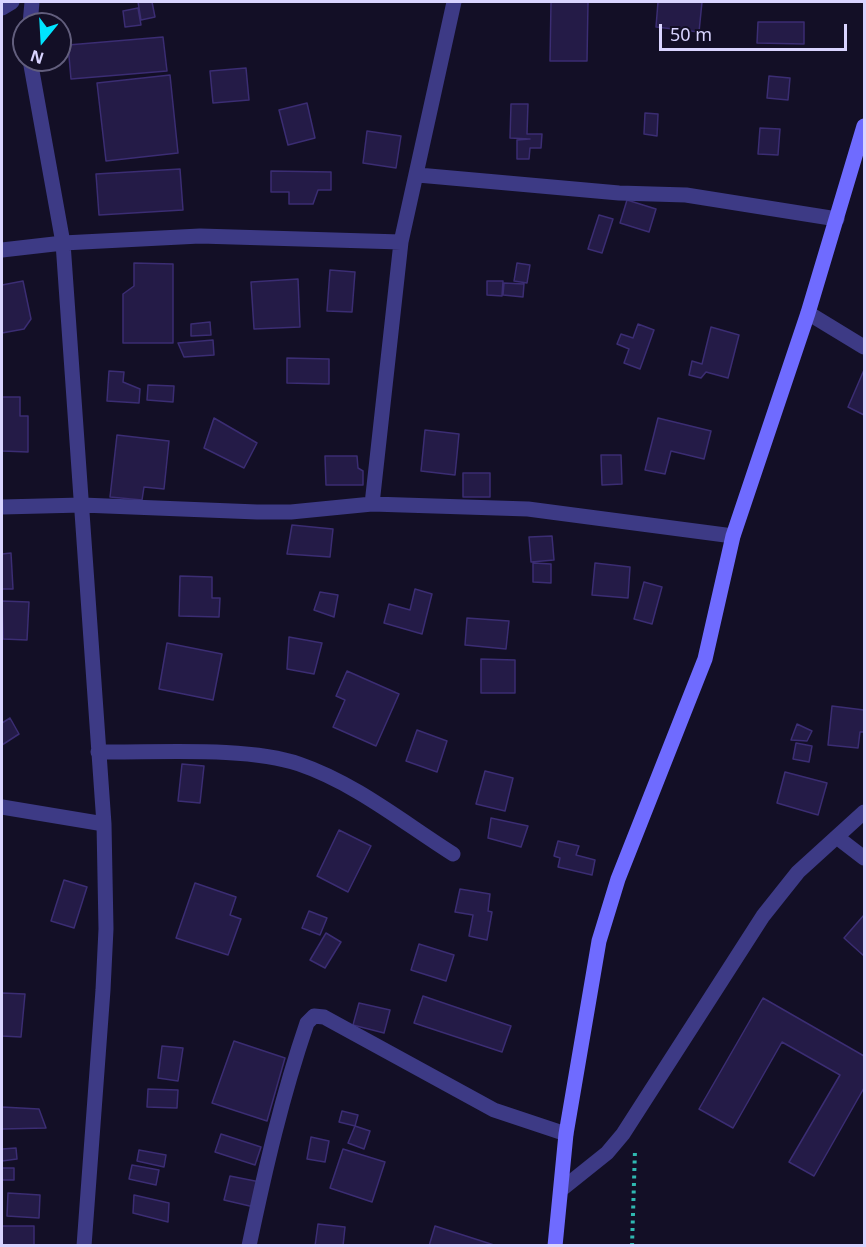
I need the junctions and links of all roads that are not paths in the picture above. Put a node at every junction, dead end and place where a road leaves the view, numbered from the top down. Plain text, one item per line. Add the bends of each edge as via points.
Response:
1 (12, 2) edge
2 (454, 2) edge
3 (2, 8) edge
4 (32, 72) edge
5 (864, 126) edge
6 (418, 175) junction
7 (837, 219) junction
8 (401, 242) junction
9 (63, 243) junction
10 (2, 250) edge
11 (808, 313) junction
12 (864, 347) edge
13 (372, 504) junction
14 (82, 505) junction
15 (2, 507) edge
16 (733, 536) junction
17 (98, 752) junction
18 (2, 807) edge
19 (864, 812) edge
20 (104, 824) junction
21 (838, 838) junction
22 (453, 855) dead end
23 (864, 858) edge
24 (566, 1134) junction
25 (561, 1189) junction
26 (84, 1245) edge
27 (249, 1245) edge
28 (555, 1245) edge

1 - 3 street
2 - 6 street
4 - 9 street
5 - 7 main road
6 - 7 street via 686,195
6 - 8 street
7 - 11 main road
8 - 9 street via 200,236
8 - 13 street
9 - 10 street
9 - 14 street
11 - 12 street
11 - 16 main road
13 - 14 street via 291,512
13 - 16 street via 552,511
14 - 15 street
14 - 17 street
16 - 24 main road via 705,659 618,879 599,941
17 - 20 street
17 - 22 street via 258,755 297,764 339,780
18 - 20 street
19 - 21 street
20 - 26 street via 104,970
21 - 23 street
21 - 25 street via 798,872 763,916 607,1153
24 - 25 main road
24 - 27 street via 494,1110 324,1017 314,1016 307,1023 272,1134
25 - 28 main road

